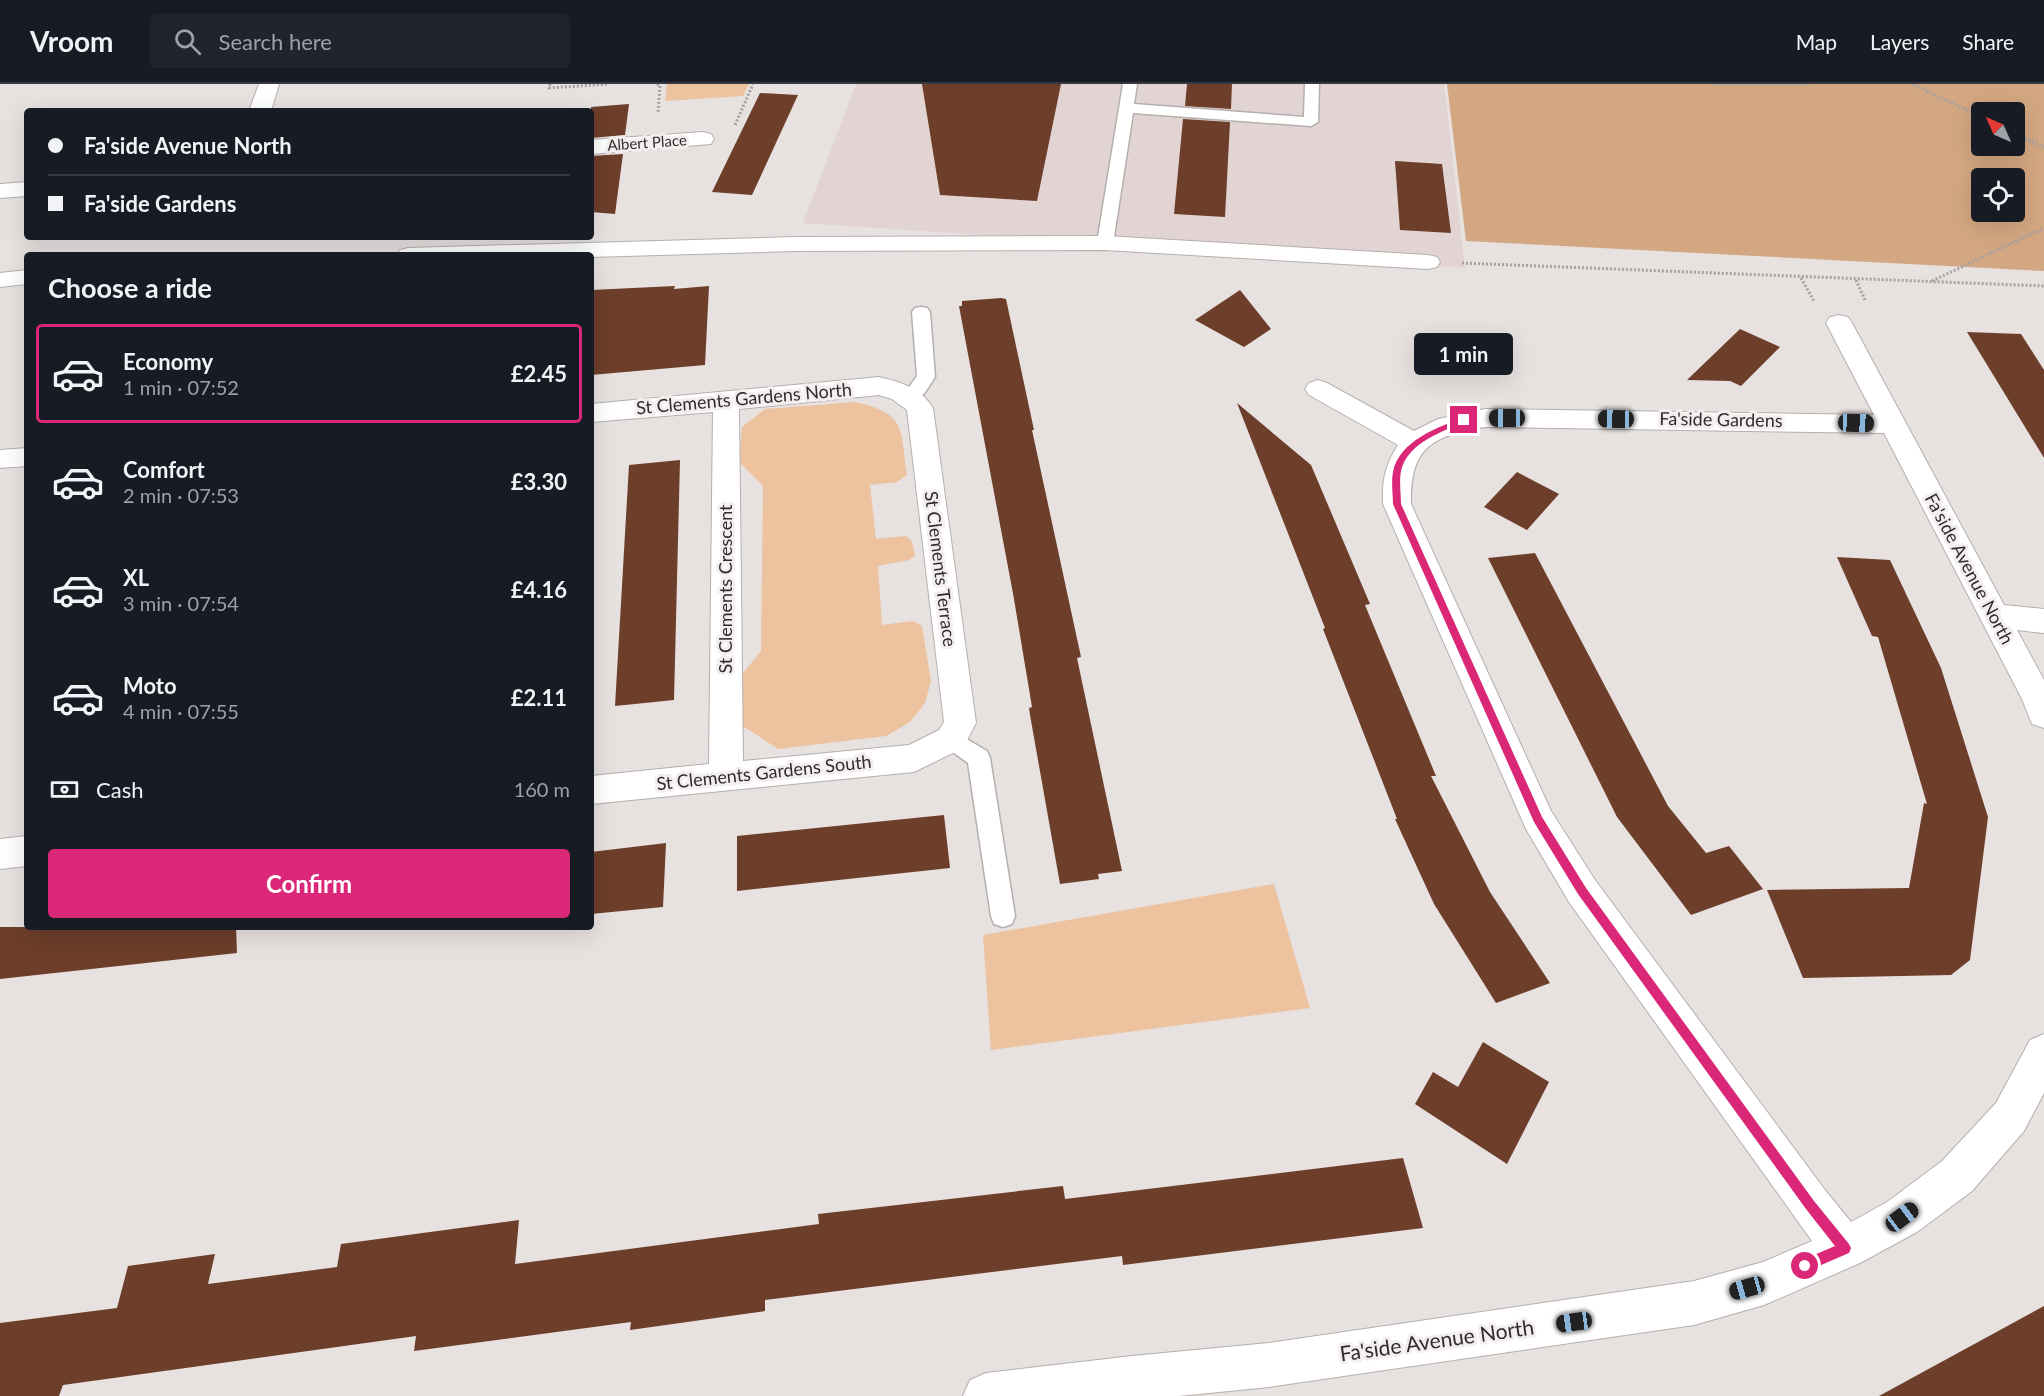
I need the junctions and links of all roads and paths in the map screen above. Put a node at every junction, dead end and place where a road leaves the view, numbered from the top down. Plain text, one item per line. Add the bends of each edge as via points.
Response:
1 (269, 84) edge
2 (550, 84) edge
3 (609, 84) edge
4 (1130, 84) edge
5 (1312, 84) edge
6 (1713, 84) edge
7 (1812, 84) edge
8 (1912, 84) edge
9 (261, 108) edge
10 (1126, 108) junction
11 (1971, 112) edge
12 (2025, 138) edge
13 (703, 139) dead end
14 (594, 147) edge
15 (2044, 147) edge
16 (24, 189) edge
17 (0, 191) edge
18 (2044, 228) edge
19 (1105, 243) junction
20 (514, 252) edge
21 (1428, 262) joint
22 (24, 277) edge
23 (0, 280) edge
24 (1931, 281) junction
25 (2044, 286) edge
26 (921, 312) dead end
27 (1839, 323) dead end
28 (1318, 389) dead end
29 (903, 393) junction
30 (726, 402) junction
31 (594, 412) edge
32 (1892, 424) junction
33 (1415, 443) junction
34 (24, 457) edge
35 (0, 459) edge
36 (1994, 616) junction
37 (2044, 621) edge
38 (2044, 715) edge
39 (943, 744) junction
40 (726, 775) junction
41 (594, 790) edge
42 (24, 851) edge
43 (0, 854) edge
44 (1004, 916) dead end
45 (2044, 1053) edge
46 (1845, 1248) junction
47 (986, 1396) edge

1 - 9 street
2 - 3 path via 549,88
4 - 10 lane
5 - 10 lane via 1311,122
6 - 7 path
8 - 11 path
10 - 19 lane
12 - 15 path
13 - 14 street, Albert Place
16 - 17 street
18 - 24 path
19 - 20 street via 795,244
19 - 21 street
21 - 24 path
22 - 23 street
24 - 25 path
26 - 29 lane via 927,377
27 - 32 street, Fa'side Avenue North
28 - 33 street
29 - 30 street, St Clements Gardens North via 879,386
29 - 39 street, St Clements Terrace via 920,408 960,723
30 - 31 street, St Clements Gardens North
30 - 40 street, St Clements Crescent
32 - 33 street, Fa'side Gardens via 1485,418 1445,425
32 - 36 street, Fa'side Avenue North
33 - 46 street, Fa'side Gardens via 1397,471 1397,504 1538,819 1582,891
34 - 35 street
36 - 37 street
36 - 38 street, Fa'side Avenue North
39 - 40 street, St Clements Gardens South via 914,758
39 - 44 lane via 979,758
40 - 41 street, St Clements Gardens South
42 - 43 street
45 - 46 street, Fa'side Avenue North via 2010,1117 1957,1176 1902,1217
46 - 47 street, Fa'side Avenue North via 1764,1283 1694,1303 1269,1365

